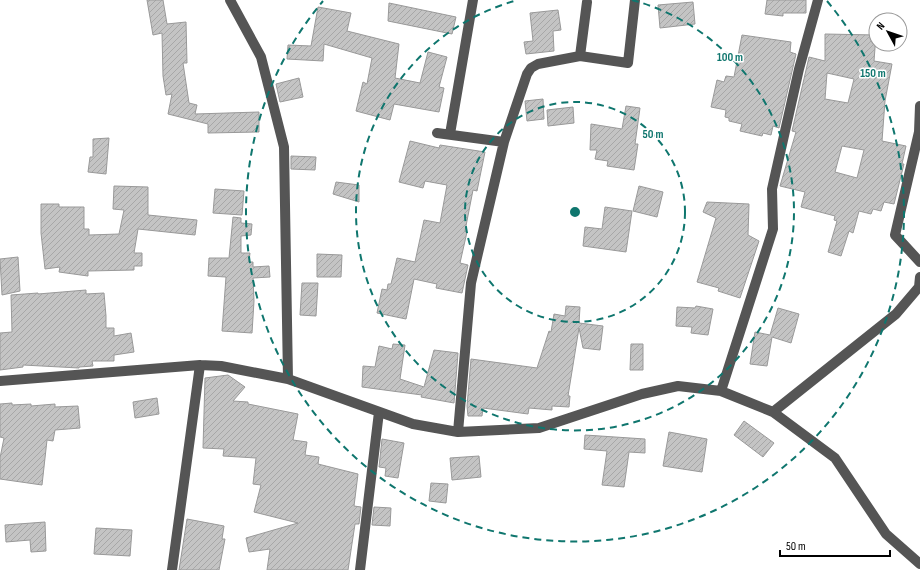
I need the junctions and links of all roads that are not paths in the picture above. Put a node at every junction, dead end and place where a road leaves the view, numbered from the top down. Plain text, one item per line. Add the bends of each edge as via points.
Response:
1 (230, 0) edge
2 (473, 0) edge
3 (635, 0) edge
4 (818, 0) edge
5 (586, 2) dead end
6 (580, 56) junction
7 (920, 106) edge
8 (438, 133) dead end
9 (450, 134) junction
10 (504, 142) junction
11 (920, 262) edge
12 (920, 277) edge
13 (920, 288) edge
14 (200, 365) junction
15 (288, 379) junction
16 (0, 381) edge
17 (721, 391) junction
18 (379, 412) junction
19 (773, 412) junction
20 (458, 432) junction
21 (920, 564) edge
22 (172, 570) edge
23 (360, 570) edge
24 (917, 570) edge

1 - 15 street via 261,57 284,147
2 - 9 street
3 - 6 street via 628,63
4 - 17 street via 799,69 772,189 773,229
5 - 6 street
6 - 10 street via 538,64 531,68 524,81
7 - 11 street via 919,132 895,235
8 - 9 street
9 - 10 street
10 - 20 street via 470,283
12 - 13 street
13 - 19 street via 896,314
14 - 15 street via 221,366
14 - 16 street
14 - 22 street
15 - 18 street
17 - 19 street
17 - 20 street via 678,386 642,394 540,428
18 - 20 street via 413,424
18 - 23 street
19 - 21 street via 835,458 886,534
21 - 24 street

